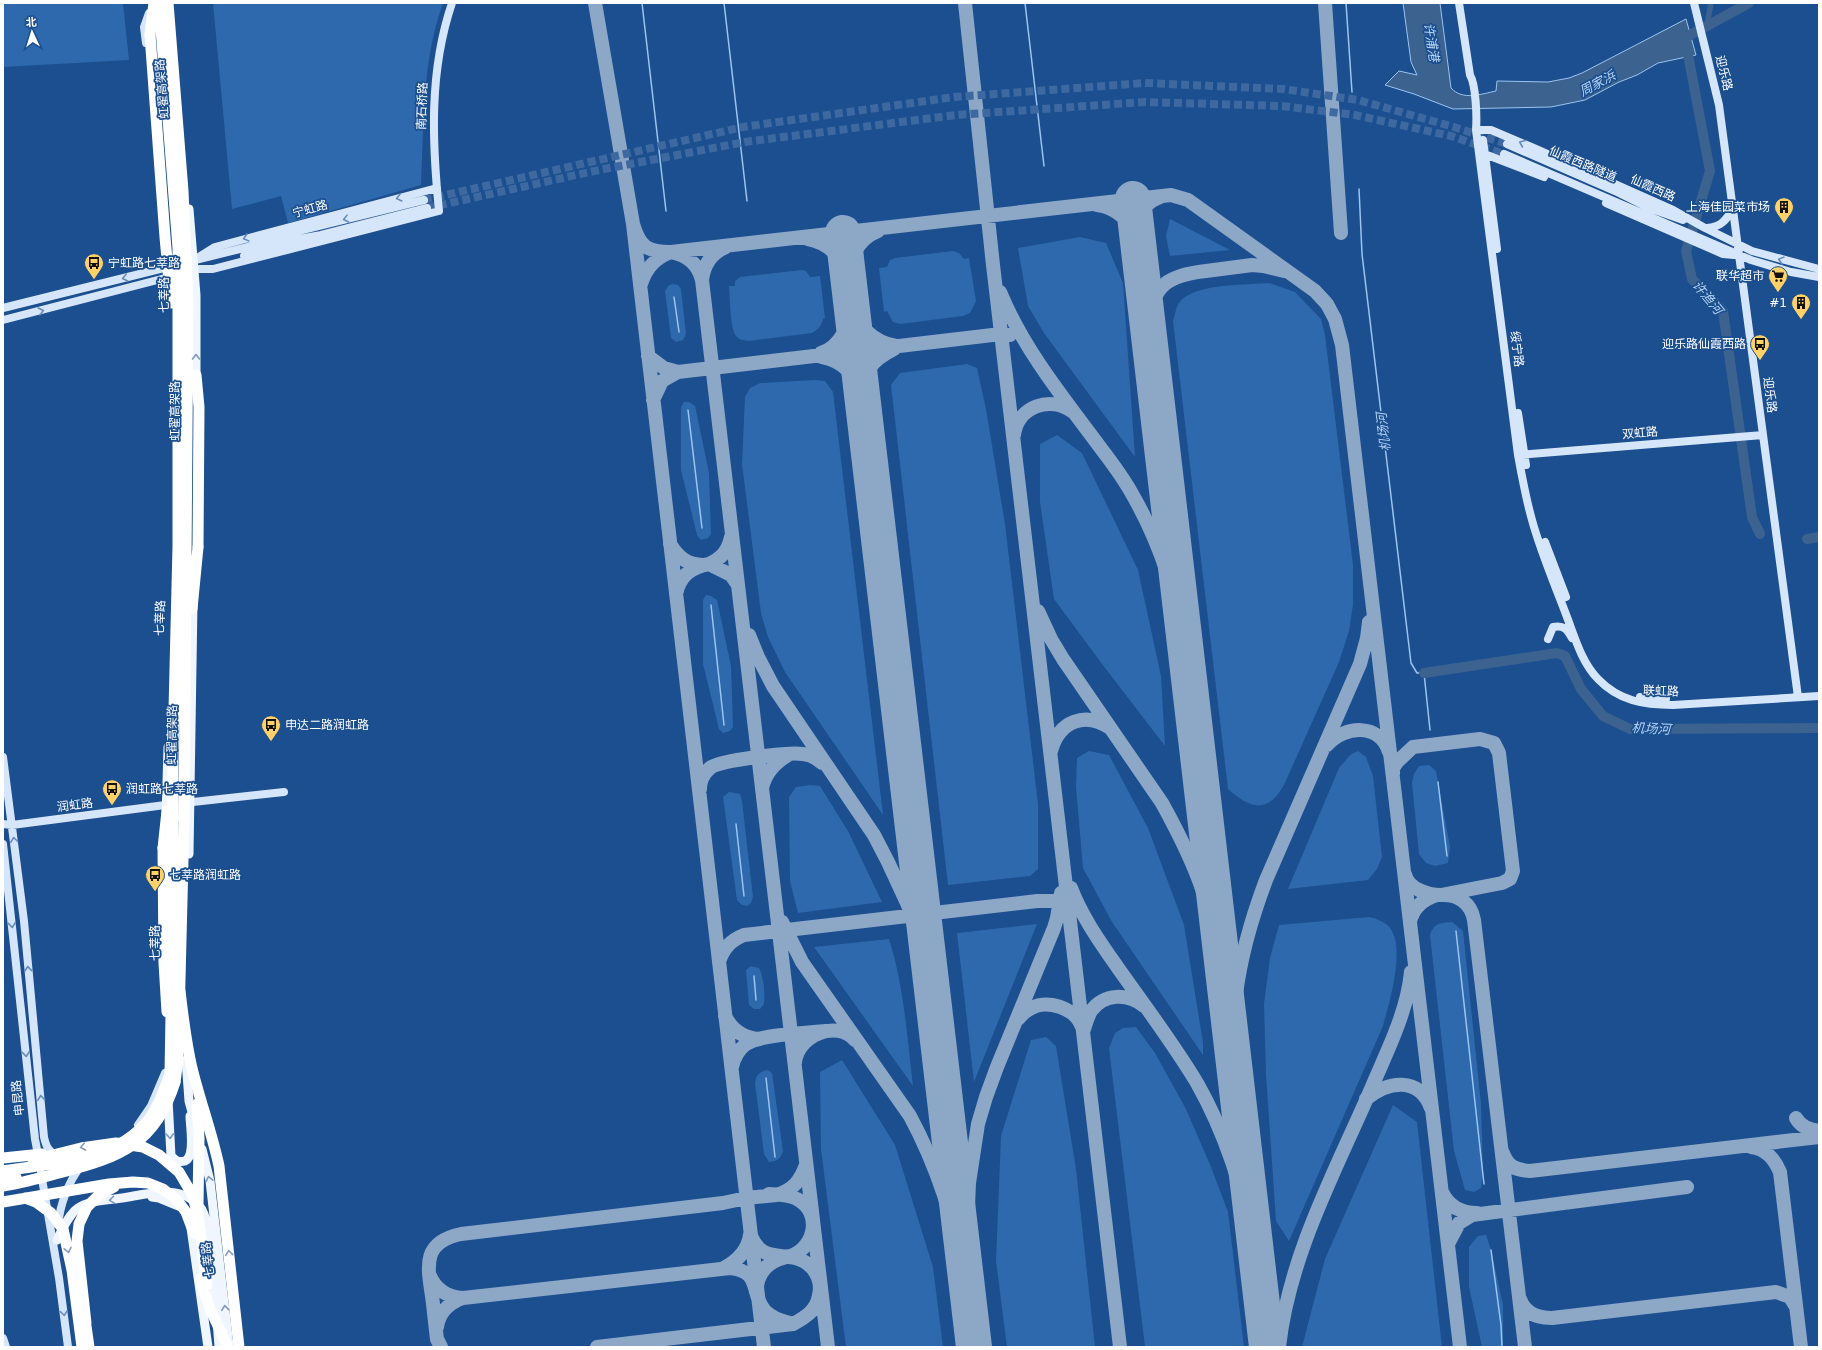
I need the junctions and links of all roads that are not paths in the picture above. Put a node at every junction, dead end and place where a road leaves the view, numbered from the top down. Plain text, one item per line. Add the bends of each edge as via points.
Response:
1 (154, 3) edge
2 (159, 3) edge
3 (168, 3) edge
4 (173, 3) edge
5 (452, 3) edge
6 (1459, 3) edge
7 (1465, 3) edge
8 (1694, 3) edge
9 (1472, 78) junction
10 (1479, 129) junction
11 (1507, 144) tunnel mouth
12 (1482, 153) junction
13 (1504, 154) tunnel mouth
14 (437, 188) junction
15 (1625, 189) junction
16 (424, 200) tunnel mouth
17 (427, 208) tunnel mouth
18 (1733, 209) junction
19 (439, 211) joint
20 (1661, 213) junction
21 (1669, 220) junction
22 (1705, 228) junction
23 (1700, 241) junction
24 (313, 244) junction
25 (1738, 244) junction
26 (275, 245) junction
27 (1723, 254) junction
28 (1739, 255) junction
29 (176, 265) junction
30 (194, 265) junction
31 (1741, 267) junction
32 (165, 268) junction
33 (1819, 269) edge
34 (176, 275) junction
35 (1819, 277) edge
36 (3, 308) edge
37 (3, 320) edge
38 (178, 366) junction
39 (196, 375) junction
40 (1763, 435) junction
41 (1521, 455) junction
42 (1554, 575) junction
43 (193, 610) junction
44 (172, 611) junction
45 (1548, 639) dead end
46 (186, 649) junction
47 (1582, 655) junction
48 (1819, 691) edge
49 (1797, 695) junction
50 (1819, 696) edge
51 (173, 750) junction
52 (3, 757) edge
53 (284, 792) dead end
54 (190, 802) junction
55 (166, 805) junction
56 (3, 824) edge
57 (12, 825) junction
58 (3, 830) edge
59 (3, 844) edge
60 (180, 991) junction
61 (167, 1016) junction
62 (192, 1068) junction
63 (167, 1069) junction
64 (189, 1100) junction
65 (135, 1147) junction
66 (58, 1153) junction
67 (100, 1154) junction
68 (3, 1158) edge
69 (3, 1166) edge
70 (76, 1169) junction
71 (3, 1171) edge
72 (3, 1179) edge
73 (120, 1183) junction
74 (3, 1186) edge
75 (3, 1195) edge
76 (136, 1196) junction
77 (3, 1202) edge
78 (198, 1216) junction
79 (194, 1233) junction
80 (57, 1240) junction
81 (59, 1278) junction
82 (208, 1286) joint
83 (212, 1327) junction
84 (3, 1338) edge
85 (6, 1347) edge
86 (68, 1347) edge
87 (82, 1347) edge
88 (89, 1347) edge
89 (210, 1347) edge
90 (218, 1347) edge
91 (229, 1347) edge
92 (239, 1347) edge

1 - 29 main road, 七莘路
1 - 32 main road via 144,27
1 - 38 highway, bridge via 150,35 165,237
2 - 38 highway, 虹翟高架路, bridge via 177,232
3 - 46 highway, 虹翟高架路, bridge via 187,247
4 - 30 main road, 七莘路
5 - 14 main road, 南石桥路 via 440,45 434,91 433,145
6 - 9 main road, 绥宁路
7 - 9 main road, 绥宁路 via 1474,73
8 - 18 main road, 迎乐路 via 1718,98
9 - 10 main road, 绥宁路
10 - 12 main road, 绥宁路
15 -> 10 main road, 仙霞西路 via 1504,135
11 - 20 main road, 仙霞西路隧道
12 - 21 main road via 1570,188
12 - 41 main road, 绥宁路
13 - 21 main road, 仙霞西路隧道
14 - 19 main road, 南石桥路
14 -> 30 main road, 宁虹路 via 215,247
15 - 20 main road
15 - 21 main road, 仙霞西路
16 -> 30 main road, 宁虹路 via 290,233
17 - 26 main road, 宁虹路
18 - 22 main road via 1724,222 1716,227
18 - 25 main road, 迎乐路
19 - 24 main road, 宁虹路
20 - 21 main road, 仙霞西路隧道
21 - 22 main road
21 - 23 main road
22 - 25 main road
23 - 27 main road
23 - 28 main road
24 - 26 main road
24 - 30 main road, 宁虹路 via 213,269
25 - 28 main road, 迎乐路
33 -> 25 main road via 1773,258
26 - 30 main road, 宁虹路 via 247,255
27 - 28 main road
27 - 31 main road
28 - 31 main road, 迎乐路
28 - 35 main road via 1784,270
29 - 30 main road, 宁虹路
29 - 32 main road, 宁虹路
29 - 34 main road, 七莘路
30 - 34 main road, 宁虹路
39 -> 30 main road, 七莘路
31 - 40 main road, 迎乐路
32 -> 36 main road, 宁虹路
37 -> 34 main road, 宁虹路
34 - 44 main road, 七莘路
38 - 51 highway, 虹翟高架路, bridge via 178,546
39 - 43 main road, 七莘路
39 - 46 highway, bridge via 199,408 198,560
40 - 41 main road, 双虹路
40 - 49 main road, 迎乐路
41 - 42 main road, 绥宁路 via 1532,521
42 - 47 main road, 联虹路
42 - 49 main road, 联虹路 via 1593,665 1601,675 1624,692 1654,699
43 - 44 main road
43 - 54 main road, 七莘路
44 - 55 main road, 七莘路
45 - 47 main road via 1554,627 1565,628
46 - 60 highway, 虹翟高架路, bridge
47 - 49 main road, 联虹路 via 1597,679 1621,697 1636,702 1672,705
48 - 49 main road, 联虹路
49 - 50 main road, 联虹路
51 - 61 highway, bridge via 163,848
51 - 71 highway, bridge via 170,1074 161,1099 149,1119 132,1137 103,1153
52 - 57 main road, 申昆路
53 - 54 main road, 润虹路
54 - 55 main road, 润虹路
54 - 64 main road, 七莘路 via 185,1028
55 - 57 main road, 润虹路
55 - 61 main road, 七莘路 via 159,846 158,967
56 - 57 main road
57 - 58 main road
67 -> 57 main road, 申昆路 via 79,1159 62,1159 50,1152 46,1145
59 -> 81 main road, 申昆路 via 35,1138
60 - 62 highway, bridge
60 - 70 highway, bridge via 178,1059 169,1101 143,1137 107,1160
61 - 63 main road, 七莘路
62 - 78 highway, bridge via 199,1115
92 -> 62 highway, bridge via 219,1166
63 -> 64 main road, 七莘路 via 171,1156 181,1162 187,1160 192,1153
63 - 67 main road via 151,1106 134,1130 117,1146
91 -> 64 main road, 七莘路 via 210,1181
65 -> 66 highway, bridge via 116,1143 98,1144
65 - 78 highway, bridge via 143,1147 159,1155 179,1172 192,1194
65 - 79 highway, bridge via 157,1161 172,1176 186,1197
66 - 68 highway, bridge
66 - 69 highway, bridge
67 - 80 main road via 83,1164 72,1179 58,1220
70 - 72 highway, bridge
70 - 74 highway, bridge
73 - 77 highway, bridge
73 - 79 highway, bridge via 148,1184 163,1189 177,1200 186,1212
73 - 88 highway, bridge via 99,1195 87,1207 79,1224 77,1241
75 -> 87 highway, bridge via 20,1196 36,1202 51,1213 62,1229 72,1270
76 -> 80 main road via 85,1204 74,1210 66,1220
76 - 89 main road via 159,1198 172,1203 180,1207 187,1216 192,1232
76 - 90 main road via 174,1193 186,1196 197,1203 204,1214 209,1237
78 - 82 highway, bridge
79 - 91 highway, bridge via 203,1291
80 - 81 main road
81 -> 86 main road, 申昆路
82 - 83 main road
83 - 89 main road
83 - 90 main road
84 - 85 main road

